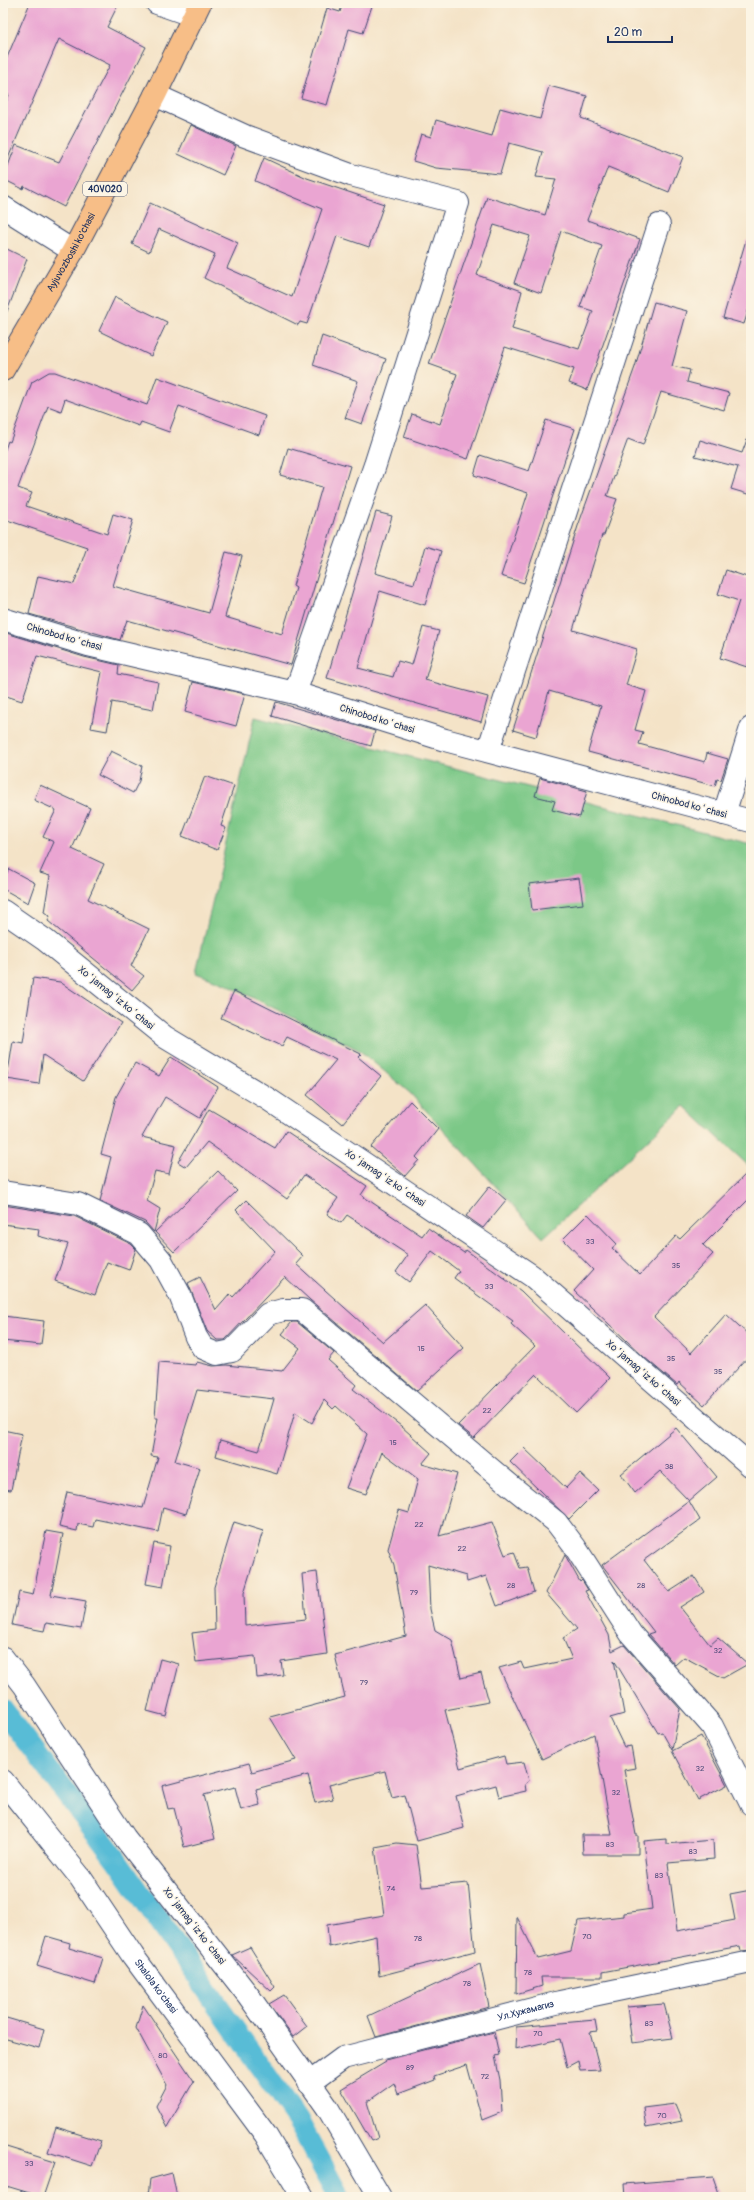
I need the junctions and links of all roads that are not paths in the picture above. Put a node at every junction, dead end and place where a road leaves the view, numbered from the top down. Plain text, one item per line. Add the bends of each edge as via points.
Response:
1 (157, 3) edge
2 (197, 10) edge
3 (155, 95) junction
4 (3, 207) edge
5 (658, 225) dead end
6 (73, 251) junction
7 (3, 370) edge
8 (3, 619) edge
9 (295, 693) junction
10 (751, 728) edge
11 (488, 751) junction
12 (724, 814) junction
13 (751, 822) edge
14 (3, 911) edge
15 (3, 1192) edge
16 (751, 1466) edge
17 (3, 1658) edge
18 (3, 1781) edge
19 (751, 1804) edge
20 (751, 1962) edge
21 (309, 2083) junction
22 (303, 2197) edge
23 (380, 2197) edge

1 - 2 street
2 - 3 main road, Ayjuvozboshi ko'chasi / 40V020
3 - 6 main road, Ayjuvozboshi ko'chasi / 40V020
3 - 9 street via 245,136 351,175 458,203 375,465
4 - 6 street
5 - 11 street
6 - 7 main road, Ayjuvozboshi ko'chasi / 40V020
8 - 9 street, Chinobod koʻchasi via 88,645
9 - 11 street, Chinobod koʻchasi
10 - 12 street
11 - 12 street, Chinobod koʻchasi
12 - 13 street, Chinobod koʻchasi
14 - 16 street, Xoʻjamagʻiz koʻchasi via 45,940 165,1037 268,1099 532,1276
15 - 19 street via 78,1204 139,1234 161,1260 203,1348 217,1354 232,1351 268,1314 283,1310 302,1310 556,1522 632,1634 712,1726
17 - 21 street, Xoʻjamagʻiz koʻchasi via 24,1685 125,1838 248,1995
18 - 22 street, Shalola ko'chasi via 80,1876 133,1956 265,2134
20 - 21 street, Ул.Хужамагиз via 560,2002 343,2058
21 - 23 street, Xoʻjamagʻiz koʻchasi via 327,2107

